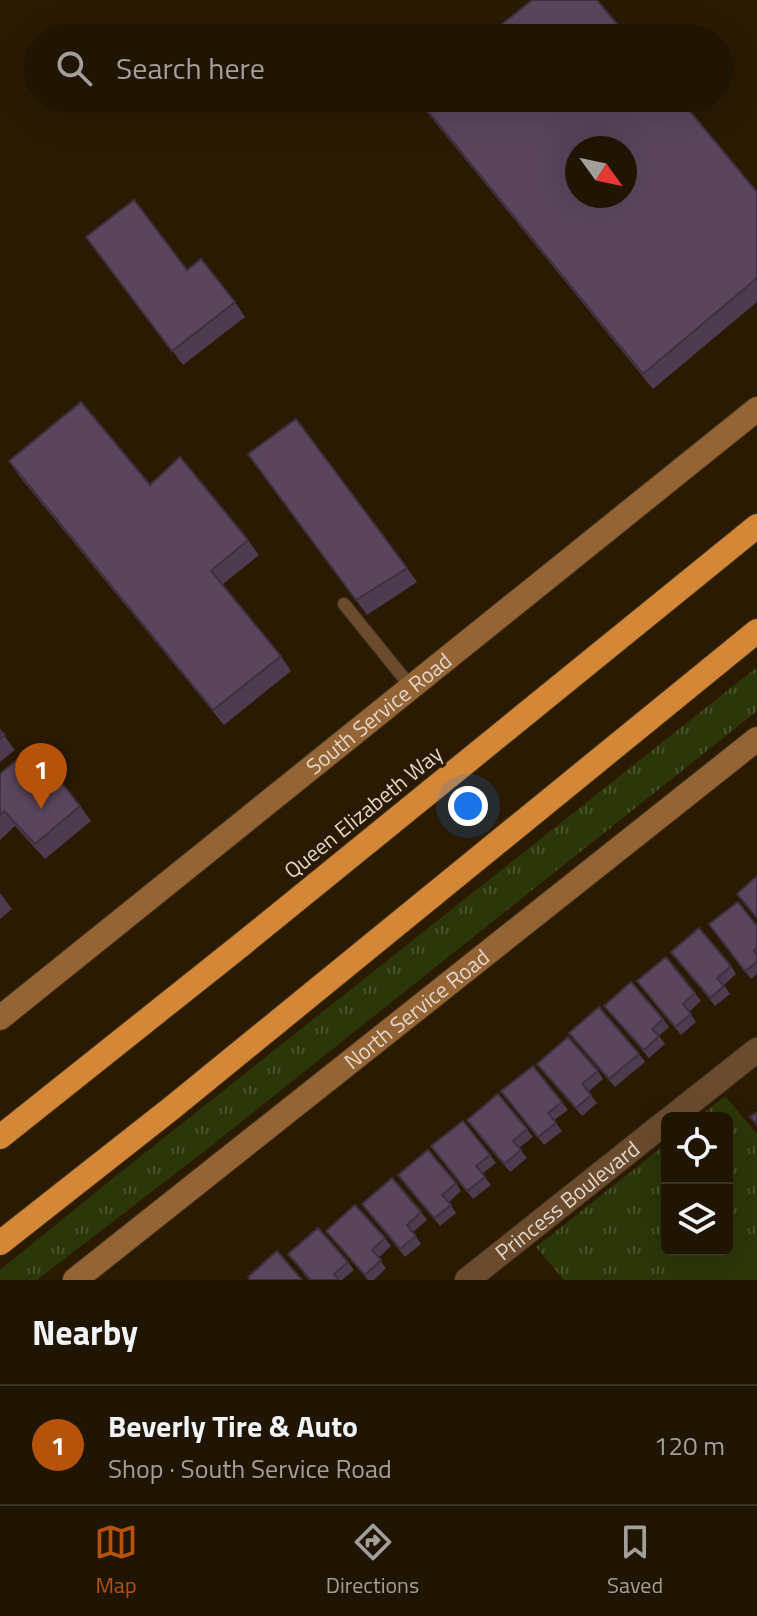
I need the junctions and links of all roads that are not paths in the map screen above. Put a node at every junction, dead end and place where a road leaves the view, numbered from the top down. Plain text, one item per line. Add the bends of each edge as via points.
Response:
1 (757, 409) edge
2 (757, 526) edge
3 (344, 604) edge
4 (757, 631) edge
5 (411, 687) junction
6 (757, 739) edge
7 (0, 1018) edge
8 (757, 1050) edge
9 (679, 1112) edge
10 (661, 1126) edge
11 (0, 1137) edge
12 (0, 1243) edge
13 (75, 1280) edge
14 (467, 1280) edge

1 - 5 street, South Service Road
2 - 11 highway, Queen Elizabeth Way
3 - 5 lane
4 - 12 highway
5 - 7 street, South Service Road
6 - 13 street, North Service Road
8 - 9 street, Princess Boulevard
10 - 14 street, Princess Boulevard

